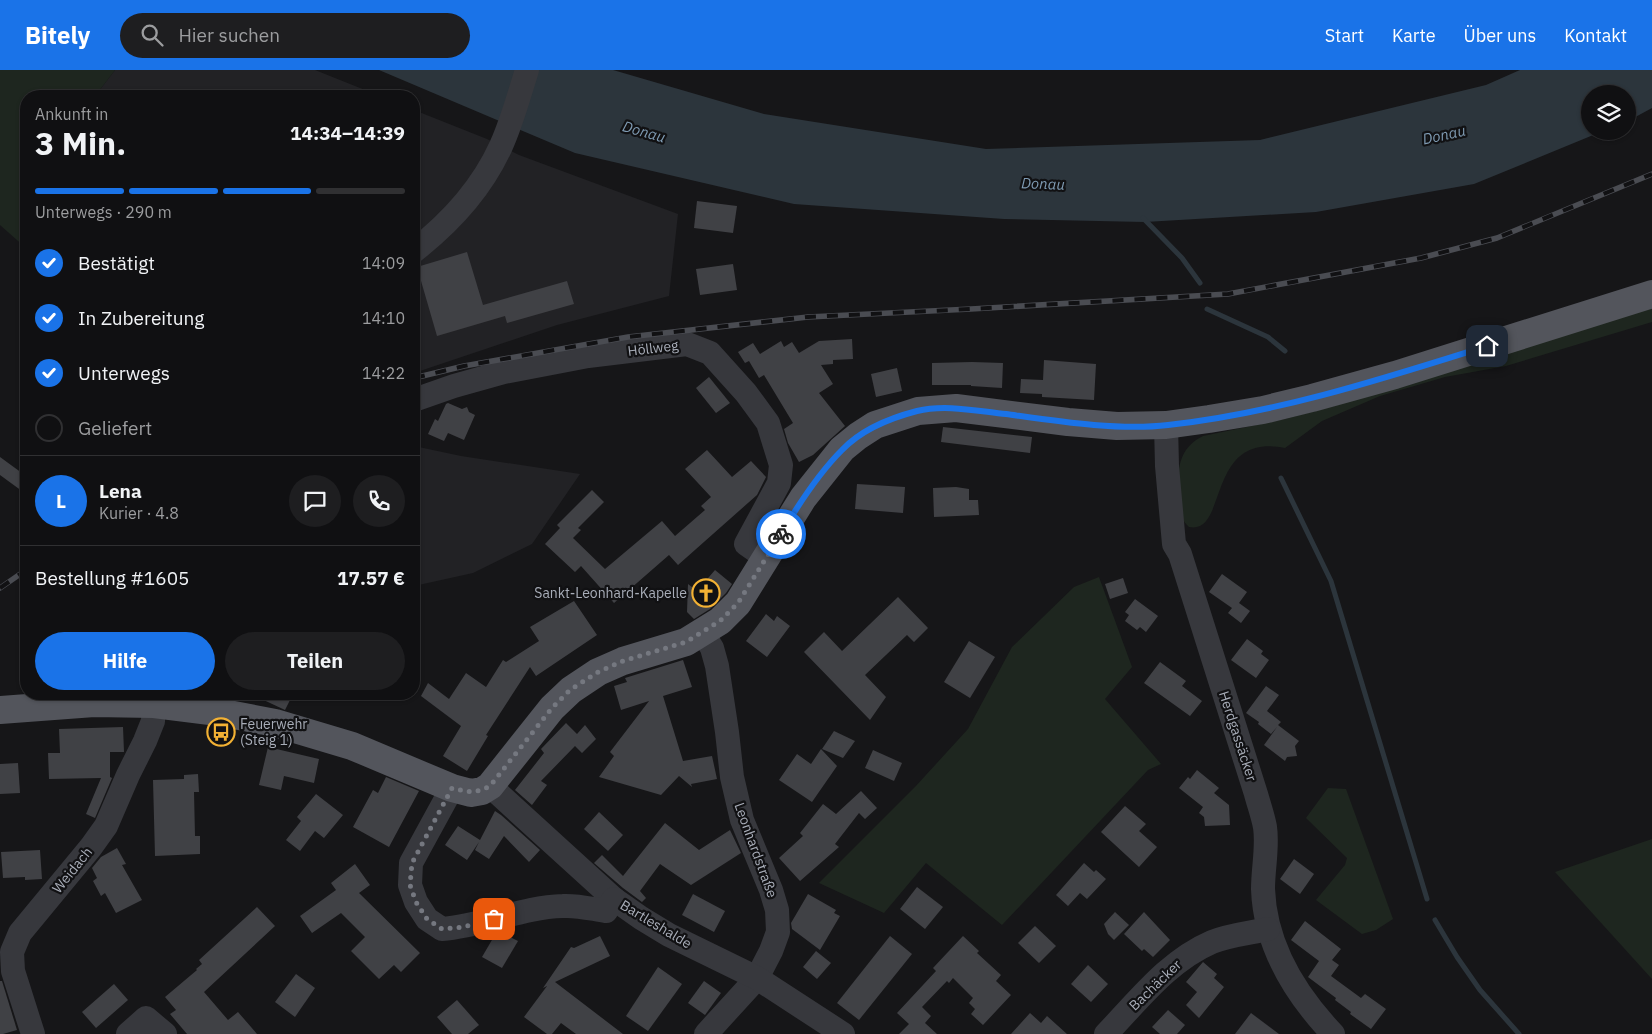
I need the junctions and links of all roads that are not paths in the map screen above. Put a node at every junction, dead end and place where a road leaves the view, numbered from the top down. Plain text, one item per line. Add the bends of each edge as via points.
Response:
1 (527, 70) edge
2 (420, 246) edge
3 (1652, 294) edge
4 (420, 398) edge
5 (1166, 426) junction
6 (766, 558) junction
7 (702, 632) junction
8 (139, 700) edge
9 (154, 700) edge
10 (159, 700) edge
11 (0, 710) edge
12 (490, 786) junction
13 (452, 788) junction
14 (614, 899) junction
15 (1268, 929) junction
16 (757, 978) junction
17 (33, 1034) edge
18 (128, 1034) edge
19 (165, 1034) edge
20 (706, 1034) edge
21 (843, 1034) edge
22 (1106, 1034) edge
23 (1333, 1034) edge

1 - 2 street via 502,144 479,186 435,235
3 - 5 main road via 1312,398 1263,410
4 - 6 street, Höllweg via 504,372 588,356 687,344 710,353 768,423 781,465 779,483 746,544
5 - 6 main road via 1107,425 956,408 918,411 875,425 842,450 803,498
5 - 15 street, Herdgassäcker via 1174,544 1180,554 1265,828 1263,888
6 - 7 main road via 738,603 720,621
7 - 12 main road via 686,642 623,661 570,690
7 - 16 street, Leonhardstraße via 712,648 716,666 732,777 742,820 777,910 778,932
8 - 11 main road
9 - 17 street, Weidach via 153,721 146,741 106,826 20,933 12,952 13,971
10 - 13 main road via 275,724 352,746
12 - 13 main road via 471,793
12 - 14 street, Bartleshalde
13 - 14 street via 412,863 410,885 427,919 442,929 463,927 564,905 606,911
14 - 16 street, Bartleshalde via 669,935
15 - 22 street, Bachäcker via 1214,941 1190,953 1172,966
15 - 23 street, Herdgassäcker via 1282,964 1299,993
16 - 20 street, Leonhardstraße
16 - 21 street, Bartleshalde
18 - 19 street via 146,1018

